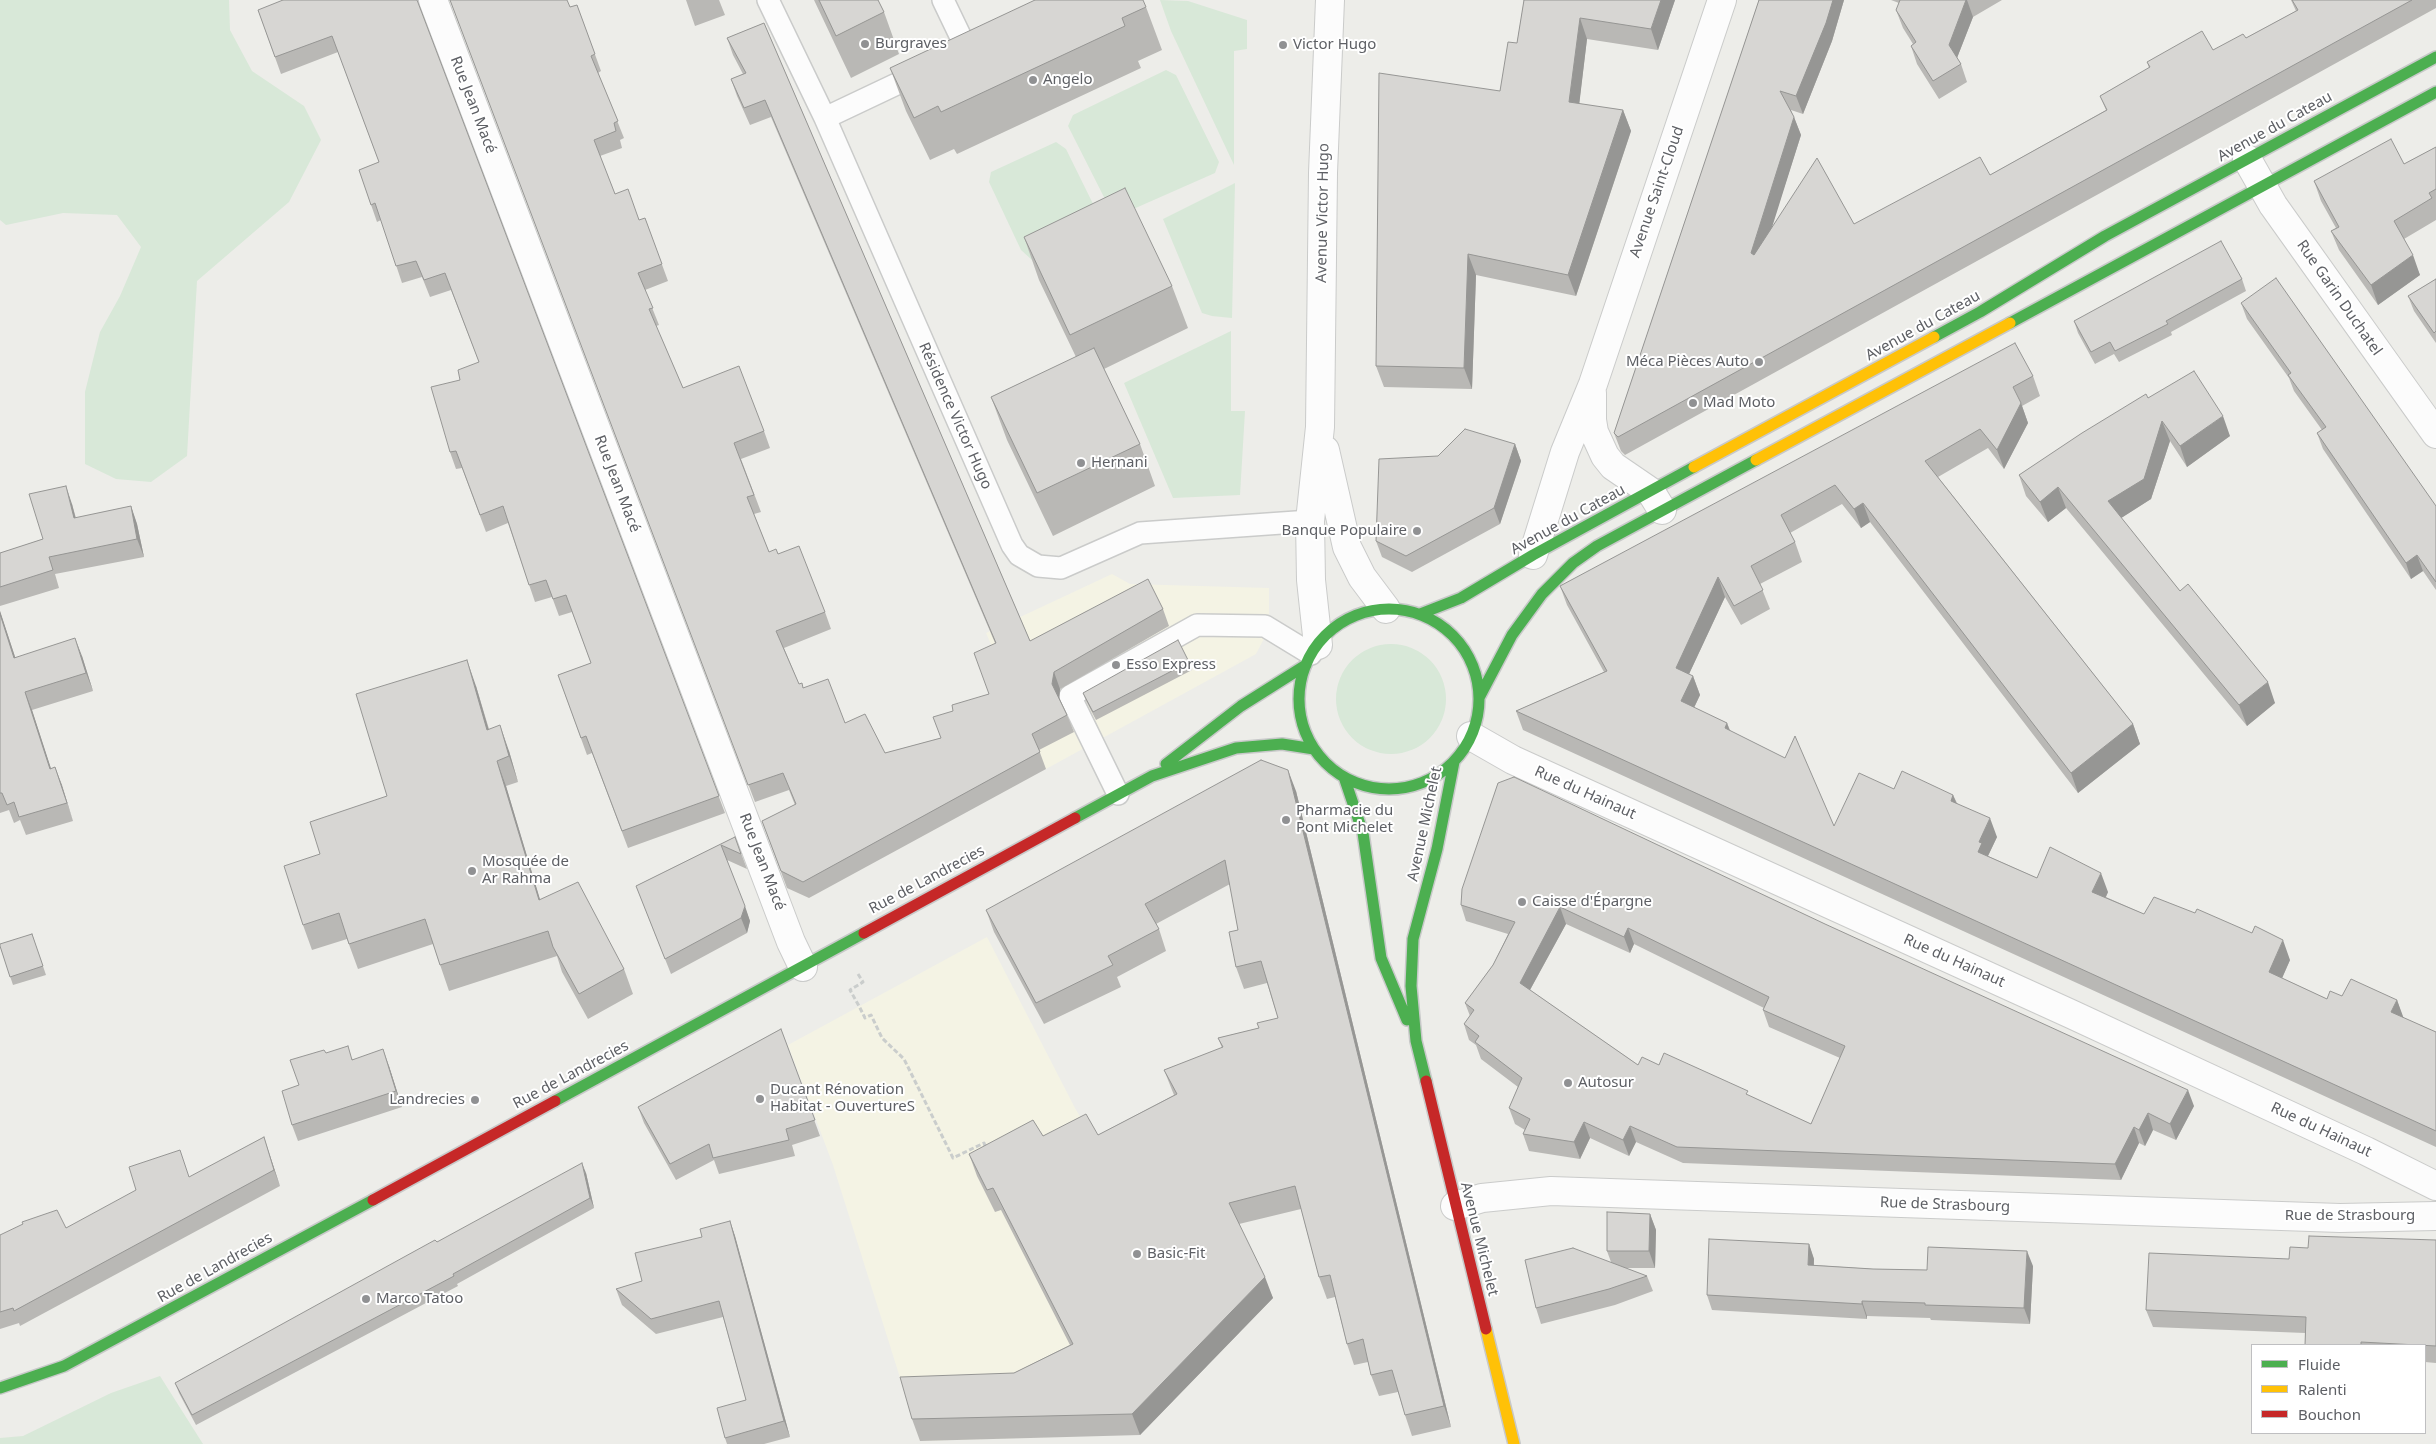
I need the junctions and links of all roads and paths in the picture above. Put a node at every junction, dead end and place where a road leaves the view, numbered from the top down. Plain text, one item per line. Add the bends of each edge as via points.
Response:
1 (433, 0) edge
2 (768, 0) edge
3 (943, 0) edge
4 (1722, 0) edge
5 (1325, 1) edge
6 (1000, 33) edge
7 (2436, 56) edge
8 (952, 57) junction
9 (2436, 92) edge
10 (825, 118) junction
11 (2247, 159) junction
12 (2263, 186) junction
13 (1593, 384) junction
14 (1320, 427) junction
15 (2436, 434) edge
16 (1657, 501) junction
17 (1310, 521) junction
18 (1533, 555) junction
19 (1386, 608) junction
20 (1420, 614) junction
21 (1312, 655) junction
22 (1480, 696) junction
23 (1471, 736) junction
24 (1314, 749) junction
25 (1454, 762) junction
26 (1152, 776) junction
27 (1344, 777) junction
28 (1118, 794) junction
29 (803, 967) junction
30 (858, 1006) dead end
31 (1416, 1041) junction
32 (987, 1151) edge
33 (2436, 1186) edge
34 (1455, 1206) junction
35 (2436, 1216) edge
36 (0, 1388) edge
37 (1514, 1444) edge

1 - 29 street, Rue Jean Macé
2 - 10 lane, Résidence Victor Hugo
3 - 8 lane
4 - 13 street, Avenue Saint-Cloud
5 - 14 street, Avenue Victor Hugo
6 - 8 lane
7 - 11 main road, Avenue du Cateau
8 - 10 lane
9 - 12 main road, Avenue du Cateau
10 - 17 lane, Résidence Victor Hugo via 1019,555 1028,562 1047,568 1061,568 1140,534
11 - 12 street, Rue Garin Duchatel
11 - 16 main road, Avenue du Cateau via 2105,236
12 - 15 street, Rue Garin Duchatel
12 - 16 main road, Avenue du Cateau
13 - 16 street, Avenue Saint-Cloud via 1592,420 1598,445 1613,466
13 - 18 street, Avenue Saint-Cloud via 1565,452
14 - 17 street, Avenue Victor Hugo
14 - 19 street, Avenue Victor Hugo via 1347,547 1362,577
16 - 18 main road, Avenue du Cateau
16 - 22 main road, Avenue du Cateau via 1573,563 1542,594 1512,635
17 - 21 street, Avenue Victor Hugo
18 - 20 main road, Avenue du Cateau via 1461,598
19 - 20 main road
19 - 21 main road, Rue de Landrecies via 1361,613 1344,621
20 - 22 main road via 1444,627 1461,644 1473,664
21 - 24 main road via 1302,678 1300,702 1304,726
21 - 26 main road, Rue de Landrecies via 1223,718
21 - 28 lane via 1265,626 1197,625 1070,696
22 - 23 main road
23 - 25 main road
23 - 33 street, Rue du Hainaut via 1513,760 2097,1026
24 - 26 main road, Rue de Landrecies via 1282,744 1236,748
24 - 27 main road
25 - 27 main road via 1424,782 1401,788 1366,786
25 - 31 main road, Avenue Michelet via 1438,849 1413,940 1411,978
26 - 28 main road, Rue de Landrecies
27 - 31 main road, Avenue Michelet via 1363,833 1381,958
28 - 29 main road, Rue de Landrecies
29 - 36 main road, Rue de Landrecies via 123,1336 64,1366
30 - 32 path via 865,1018 871,1015 882,1038 904,1059 954,1158 984,1143
31 - 34 main road, Avenue Michelet
34 - 35 street, Rue de Strasbourg via 1482,1198 1551,1191 2340,1218
34 - 37 main road, Avenue Michelet

